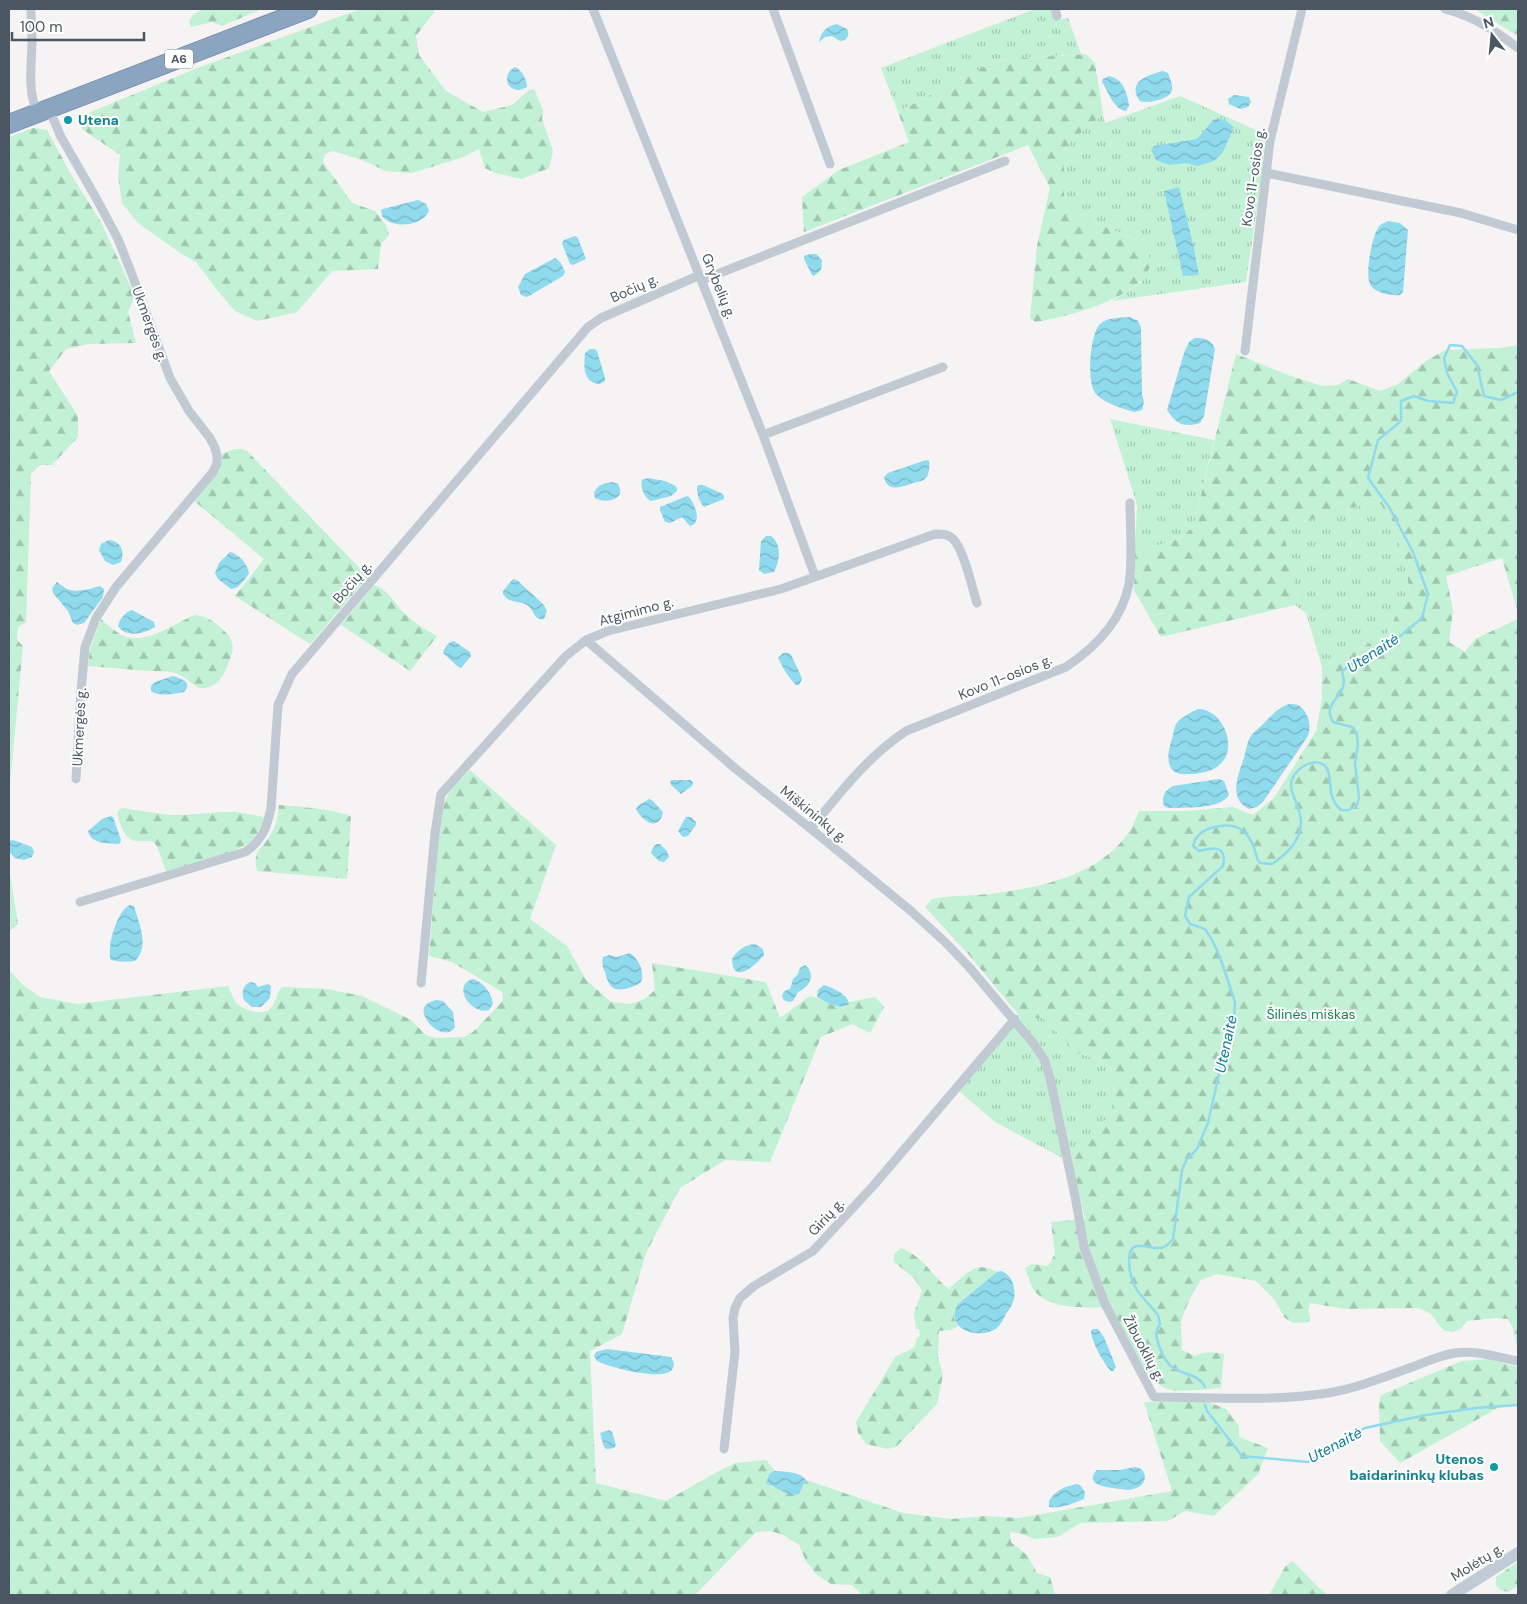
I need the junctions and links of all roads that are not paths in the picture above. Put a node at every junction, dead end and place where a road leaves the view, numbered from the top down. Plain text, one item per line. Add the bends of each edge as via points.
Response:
1 (31, 9) edge
2 (308, 9) edge
3 (593, 9) edge
4 (772, 9) edge
5 (1302, 9) edge
6 (1445, 9) edge
7 (1518, 48) edge
8 (43, 111) junction
9 (9, 124) edge
10 (1005, 161) dead end
11 (830, 164) dead end
12 (1267, 173) junction
13 (1518, 230) edge
14 (701, 277) junction
15 (1245, 351) dead end
16 (943, 367) dead end
17 (763, 435) junction
18 (1130, 503) dead end
19 (815, 576) junction
20 (977, 603) dead end
21 (586, 640) junction
22 (76, 779) dead end
23 (810, 828) junction
24 (80, 902) dead end
25 (421, 983) dead end
26 (1015, 1019) junction
27 (1518, 1361) edge
28 (724, 1449) dead end
29 (1518, 1553) edge
30 (1452, 1595) edge

1 - 8 street, Ukmergės g. via 32,101
2 - 8 highway, A6
3 - 14 street, Grybelių g.
4 - 11 street
5 - 12 street, Kovo 11-osios g. via 1270,141
6 - 7 street via 1475,19
8 - 9 highway, A6
8 - 22 street, Ukmergės g. via 118,239 170,378 210,438 217,456 213,472 116,587 96,618 85,647
10 - 14 street, Bočių g.
12 - 13 street via 1462,213
12 - 15 street, Kovo 11-osios g.
14 - 17 street, Grybelių g.
14 - 24 street, Bočių g. via 608,315 588,327 292,674 278,705 268,821 265,832 253,847
16 - 17 street
17 - 19 street, Grybelių g.
18 - 23 street, Kovo 11-osios g. via 1129,584 1116,619 1083,656 1066,667 906,731 873,756
19 - 20 street, Atgimimo g. via 943,534 952,537 959,546
19 - 21 street, Atgimimo g. via 780,589 608,631
21 - 23 street, Miškininkų g.
21 - 25 street, Atgimimo g. via 566,656 441,794
23 - 26 street, Miškininkų g. via 945,942
26 - 27 street, Žibuoklių g. via 1044,1059 1050,1078 1084,1247 1105,1304 1154,1397 1280,1398 1331,1393 1454,1353 1489,1354
26 - 28 street, Girių g. via 874,1185 813,1251 754,1286 740,1298 733,1318 735,1352
29 - 30 main road, Molėtų g.

